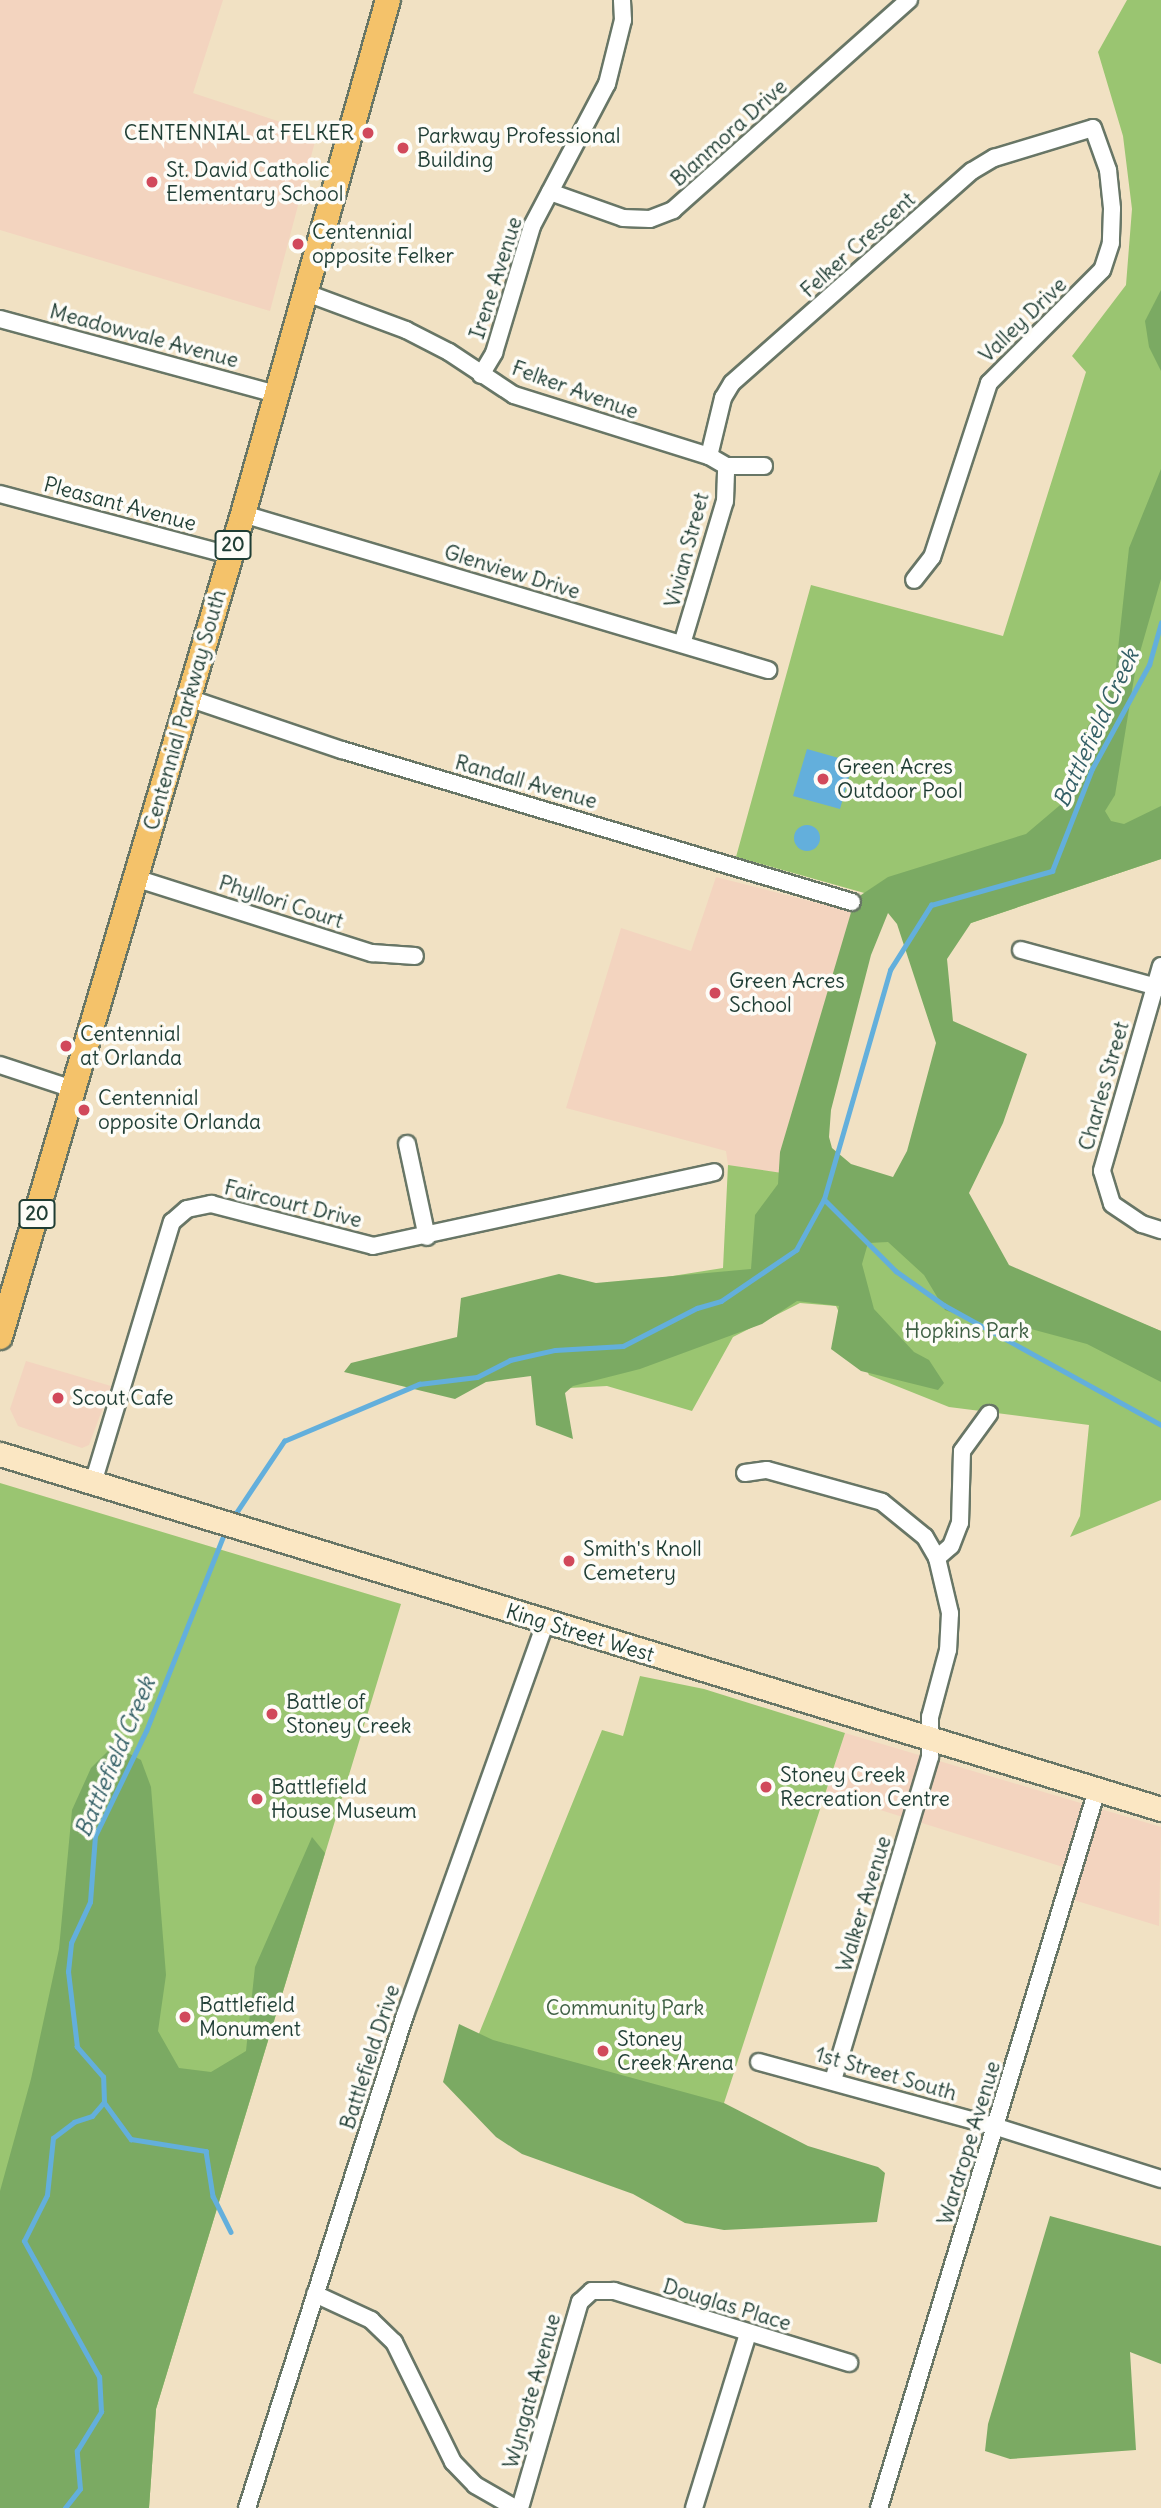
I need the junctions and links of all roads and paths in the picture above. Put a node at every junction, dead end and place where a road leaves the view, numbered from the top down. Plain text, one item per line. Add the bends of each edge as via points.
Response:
1 (388, 0) edge
2 (622, 0) edge
3 (909, 0) edge
4 (1093, 128) joint
5 (550, 192) junction
6 (304, 292) junction
7 (0, 319) edge
8 (481, 375) junction
9 (277, 394) junction
10 (709, 456) junction
11 (726, 466) junction
12 (764, 466) dead end
13 (0, 494) edge
14 (243, 514) junction
15 (230, 555) junction
16 (914, 580) dead end
17 (682, 644) junction
18 (768, 670) dead end
19 (188, 698) junction
20 (135, 878) junction
21 (852, 902) dead end
22 (1021, 950) dead end
23 (415, 956) dead end
24 (1161, 966) edge
25 (1158, 987) edge
26 (0, 1065) edge
27 (72, 1089) junction
28 (407, 1144) dead end
29 (715, 1172) dead end
30 (1161, 1230) edge
31 (427, 1237) junction
32 (0, 1338) edge
33 (989, 1413) dead end
34 (0, 1454) edge
35 (746, 1473) dead end
36 (93, 1483) junction
37 (937, 1558) junction
38 (545, 1623) junction
39 (931, 1740) junction
40 (1097, 1790) junction
41 (1161, 1810) edge
42 (759, 2062) dead end
43 (833, 2080) junction
44 (997, 2127) junction
45 (1161, 2179) edge
46 (592, 2291) joint
47 (315, 2294) junction
48 (748, 2334) junction
49 (849, 2363) dead end
50 (247, 2508) edge
51 (518, 2508) edge
52 (694, 2508) edge
53 (879, 2508) edge

1 - 6 main road, Centennial Parkway South / 20
2 - 5 street, Irene Avenue via 623,20 607,84
3 - 5 street, Blanmora Drive via 673,210 650,219 623,218
4 - 10 street, Felker Crescent via 994,158 972,171 732,383 723,398
4 - 16 street, Valley Drive via 1108,170 1112,209 1111,243 1102,270 989,383 932,557
5 - 8 street, Irene Avenue via 532,226 494,353
6 - 8 street, Felker Avenue via 406,330 450,352
6 - 9 main road, Centennial Parkway South / 20
7 - 9 street, Meadowvale Avenue
8 - 10 street, Felker Avenue via 514,395
9 - 14 main road, Centennial Parkway South / 20
10 - 11 street, Felker Avenue
11 - 12 street
11 - 17 street, Vivian Street via 725,501
13 - 15 street, Pleasant Avenue
14 - 15 main road, Centennial Parkway South / 20
14 - 17 street, Glenview Drive
15 - 19 main road, Centennial Parkway South / 20
17 - 18 street, Glenview Drive
19 - 20 main road, Centennial Parkway South / 20
19 - 21 street, Randall Avenue via 342,750
20 - 23 street, Phyllori Court via 372,953
20 - 27 main road, Centennial Parkway South / 20
22 - 25 street
24 - 25 street, Charles Street
25 - 30 street, Charles Street via 1102,1171 1112,1204 1142,1224
26 - 27 street
27 - 32 main road, Centennial Parkway South / 20
28 - 31 street
29 - 31 street, Faircourt Drive
31 - 36 street, Faircourt Drive via 373,1246 211,1204 187,1209 172,1222
33 - 37 street via 961,1451 960,1523 951,1546
34 - 36 main road, King Street West
35 - 37 street via 767,1470 882,1503 925,1537
36 - 38 main road, King Street West
37 - 39 street, Walker Avenue via 950,1632 930,1717
38 - 39 main road, King Street West
38 - 47 street, Battlefield Drive via 418,1977
39 - 40 main road, King Street West
39 - 43 street, Walker Avenue via 930,1757
40 - 41 main road, King Street West
40 - 44 street, Wardrope Avenue
42 - 43 street, 1st Street South
43 - 44 street, 1st Street South
44 - 45 street, 1st Street South
44 - 53 street, Wardrope Avenue
46 - 48 street, Douglas Place via 614,2291
46 - 51 street, Wyngate Avenue via 580,2302
47 - 50 street, Battlefield Drive
47 - 51 street via 371,2320 394,2342 453,2462 475,2485
48 - 49 street, Douglas Place
48 - 52 street

